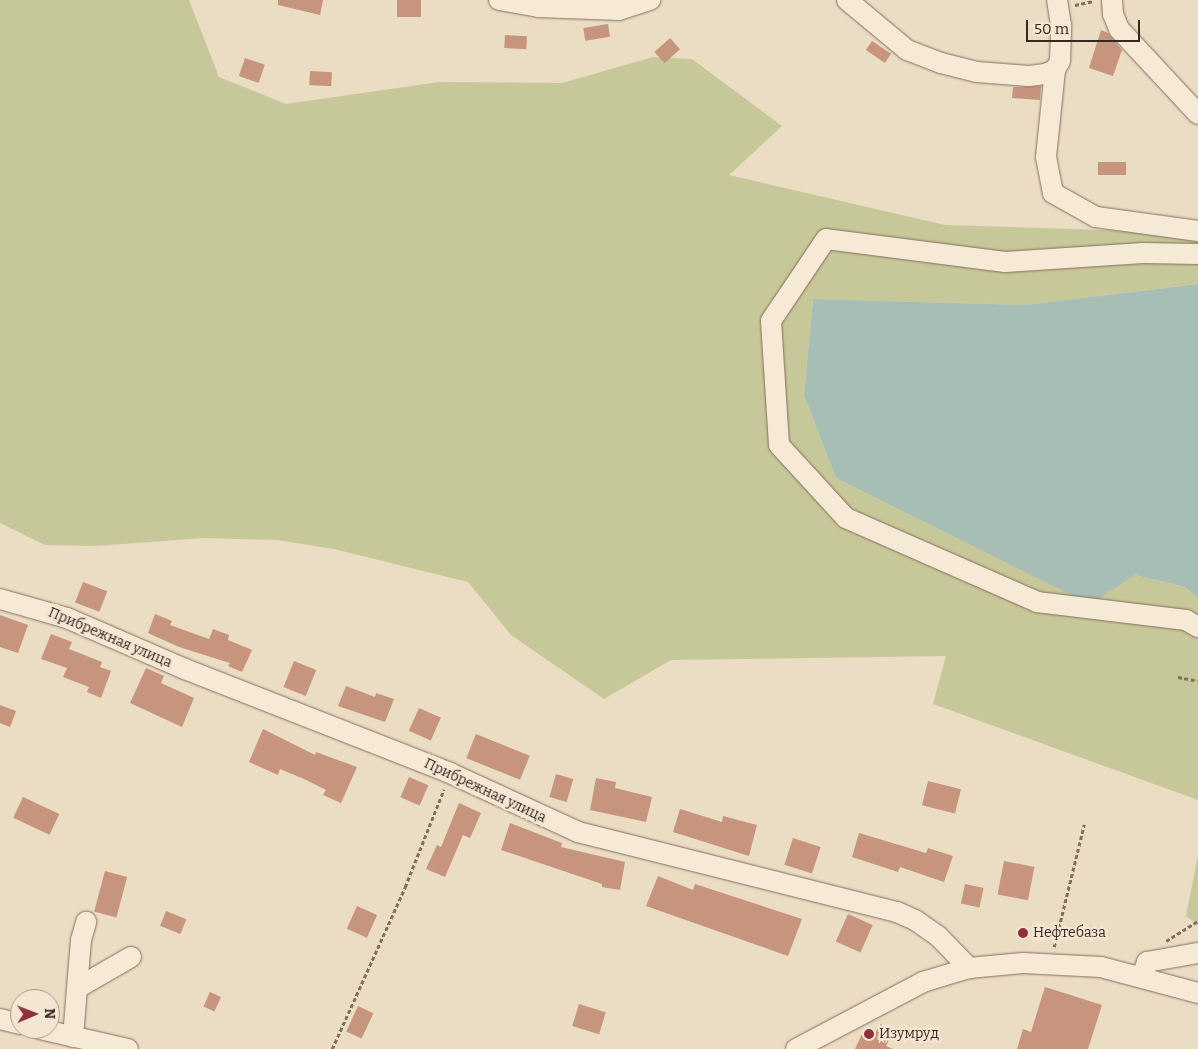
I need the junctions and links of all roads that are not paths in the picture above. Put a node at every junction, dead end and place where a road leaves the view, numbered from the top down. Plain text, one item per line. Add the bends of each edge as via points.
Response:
1 (499, 0) edge
2 (650, 0) edge
3 (847, 0) edge
4 (1112, 0) edge
5 (1058, 4) edge
6 (1055, 70) junction
7 (1198, 114) edge
8 (1198, 231) edge
9 (1198, 254) edge
10 (0, 599) edge
11 (1198, 627) edge
12 (86, 922) dead end
13 (1198, 953) edge
14 (131, 957) dead end
15 (969, 968) junction
16 (1142, 976) junction
17 (79, 988) junction
18 (1198, 993) edge
19 (60, 1034) edge
20 (72, 1037) junction
21 (128, 1049) edge
22 (796, 1049) edge

1 - 2 street via 538,6 619,10 641,6
3 - 6 street via 907,50 942,63 1006,76 1045,74
4 - 7 street via 1119,29
5 - 6 street via 1062,46
6 - 8 street via 1046,156 1053,193 1096,217
9 - 11 street via 1143,253 1005,262 826,239 771,321 779,445 846,518 1037,602 1186,620
10 - 15 street, Прибрежная улица via 67,618 185,669 450,773 578,832 897,912 938,936
12 - 17 street via 81,940
13 - 16 street via 1147,962
14 - 17 street
15 - 16 street via 1050,963 1101,967
15 - 22 street via 923,982
16 - 18 street
17 - 20 street
19 - 20 street
20 - 21 street

